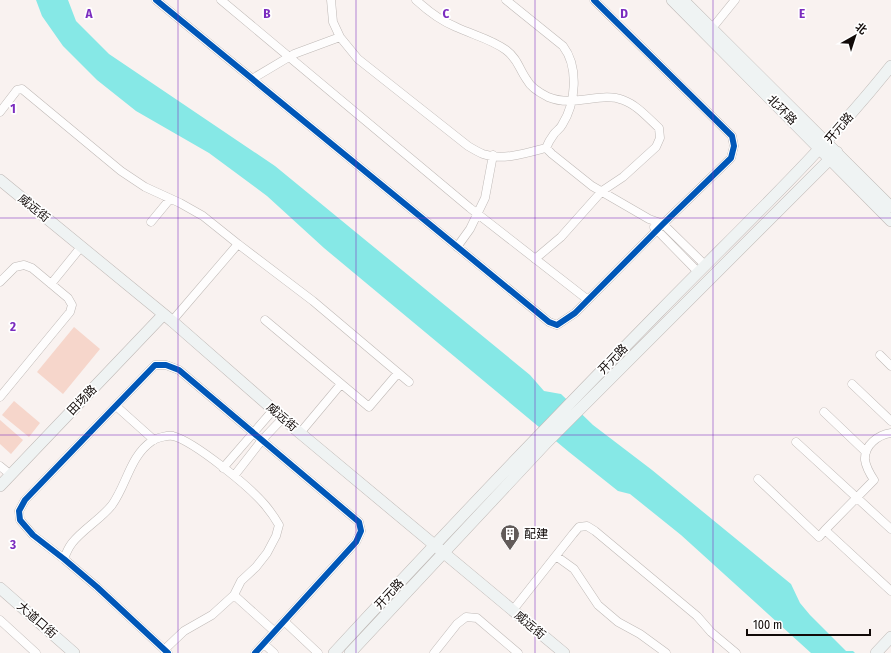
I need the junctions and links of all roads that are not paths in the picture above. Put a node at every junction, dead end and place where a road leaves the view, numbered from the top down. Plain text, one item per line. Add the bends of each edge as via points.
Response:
1 (156, 0) edge
2 (221, 0) edge
3 (331, 0) edge
4 (416, 0) edge
5 (506, 0) edge
6 (594, 0) edge
7 (672, 0) edge
8 (683, 0) edge
9 (735, 0) edge
10 (710, 32) junction
11 (340, 37) junction
12 (289, 57) junction
13 (891, 66) edge
14 (252, 79) junction
15 (571, 102) junction
16 (0, 112) edge
17 (823, 146) junction
18 (546, 148) junction
19 (493, 155) junction
20 (833, 155) junction
21 (0, 180) edge
22 (602, 191) junction
23 (170, 198) junction
24 (891, 207) edge
25 (477, 213) junction
26 (649, 219) junction
27 (891, 221) edge
28 (151, 222) dead end
29 (663, 224) junction
30 (657, 230) junction
31 (238, 244) junction
32 (81, 247) junction
33 (457, 247) junction
34 (535, 259) junction
35 (702, 268) junction
36 (0, 282) edge
37 (50, 284) junction
38 (588, 300) junction
39 (168, 318) junction
40 (265, 320) dead end
41 (880, 355) dead end
42 (891, 366) edge
43 (398, 373) junction
44 (409, 382) dead end
45 (341, 384) junction
46 (852, 384) dead end
47 (0, 397) edge
48 (116, 406) junction
49 (274, 409) junction
50 (824, 412) dead end
51 (283, 418) junction
52 (891, 421) edge
53 (253, 433) junction
54 (300, 433) junction
55 (891, 433) edge
56 (544, 438) junction
57 (154, 440) junction
58 (262, 440) junction
59 (796, 442) dead end
60 (866, 452) junction
61 (0, 466) edge
62 (223, 468) junction
63 (11, 475) junction
64 (234, 476) junction
65 (758, 479) dead end
66 (0, 486) edge
67 (857, 498) junction
68 (891, 529) edge
69 (825, 530) junction
70 (434, 544) junction
71 (444, 553) junction
72 (556, 556) junction
73 (64, 558) junction
74 (0, 588) edge
75 (891, 591) edge
76 (234, 595) junction
77 (513, 610) junction
78 (0, 620) edge
79 (284, 621) junction
80 (274, 631) junction
81 (891, 637) edge
82 (264, 644) junction
83 (166, 651) edge
84 (36, 653) edge
85 (74, 653) edge
86 (255, 653) edge
87 (274, 653) edge
88 (318, 653) edge
89 (334, 653) edge
90 (350, 653) edge
91 (434, 653) edge
92 (518, 653) edge
93 (564, 653) edge
94 (666, 653) edge
95 (736, 653) edge
96 (876, 653) edge

1 - 14 street
2 - 12 street
3 - 11 street via 333,22
4 - 15 street via 441,20 480,35 505,49 521,67 526,80 534,89 558,100
5 - 15 street via 563,46 569,54 574,90
6 - 29 street via 732,136 734,146 730,158
7 - 10 main road, 北环路
8 - 10 main road, 北环路
9 - 10 street
10 - 17 main road, 北环路
11 - 12 street
11 - 19 street via 358,59 468,146 483,154
12 - 14 street
12 - 25 street
13 - 17 main road, 开元路
14 - 33 street
15 - 18 street via 562,126 554,133
15 - 22 street via 609,98 624,100 659,128 660,138 656,147 623,177
16 - 23 street via 17,90 22,89 121,171 145,187
17 - 20 main road, 北环路
17 - 35 main road, 开元路
18 - 19 street via 518,154
18 - 22 street via 592,186
19 - 25 street via 485,198
20 - 24 main road, 北环路
20 - 27 main road, 北环路
20 - 56 main road, 开元路 via 584,406
21 - 32 main road, 威远街
22 - 26 street
22 - 34 street via 561,237
23 - 28 street
23 - 31 street via 203,216
25 - 33 street via 470,229
25 - 34 street
26 - 29 street
26 - 30 street
29 - 30 street
29 - 35 street
30 - 35 street
30 - 38 street
31 - 39 street
31 - 43 street via 313,301
32 - 37 street
32 - 39 main road, 威远街
33 - 38 street via 556,325 575,313
34 - 38 street
35 - 56 main road, 开元路 via 575,398
36 - 37 street via 15,267 24,265 32,268
37 - 47 street via 68,298 72,305 70,312
39 - 49 main road, 威远街
39 - 63 main road, 田场路
40 - 45 street
41 - 42 street
43 - 44 street
43 - 45 street via 369,407
45 - 54 street
46 - 52 street
48 - 53 street via 155,365 166,365 179,370
48 - 57 street
48 - 73 street via 25,500 19,511 20,520 33,535
49 - 51 main road, 威远街
49 - 53 street
50 - 60 street
51 - 54 main road, 威远街
51 - 58 street
53 - 58 street
53 - 62 street
54 - 70 main road, 威远街
55 - 60 street via 875,438
56 - 70 main road, 开元路
56 - 71 main road, 开元路
57 - 62 street via 170,436 185,441
57 - 73 street via 135,459 112,504 73,541
58 - 64 street
58 - 79 street via 359,522 361,531 356,542
59 - 67 street
60 - 67 street via 865,459 874,480
61 - 63 street
62 - 64 street
63 - 66 main road, 田场路
64 - 76 street via 265,505 279,525 267,553 241,581
65 - 69 street via 819,537
67 - 68 street
67 - 69 street
69 - 75 street
70 - 71 main road, 威远街
70 - 89 main road, 开元路
71 - 77 main road, 威远街
71 - 90 main road, 开元路
72 - 77 street
72 - 94 street via 574,569 598,605 618,622
72 - 95 street via 579,527 587,526 697,616
73 - 83 street
74 - 85 main road, 大道口街
76 - 80 street
76 - 83 street via 212,615 184,631
77 - 93 main road, 威远街
78 - 84 street
79 - 80 street
79 - 88 street
80 - 82 street
81 - 96 main road
82 - 86 street
82 - 87 street
91 - 92 street via 457,624 466,617 477,618

